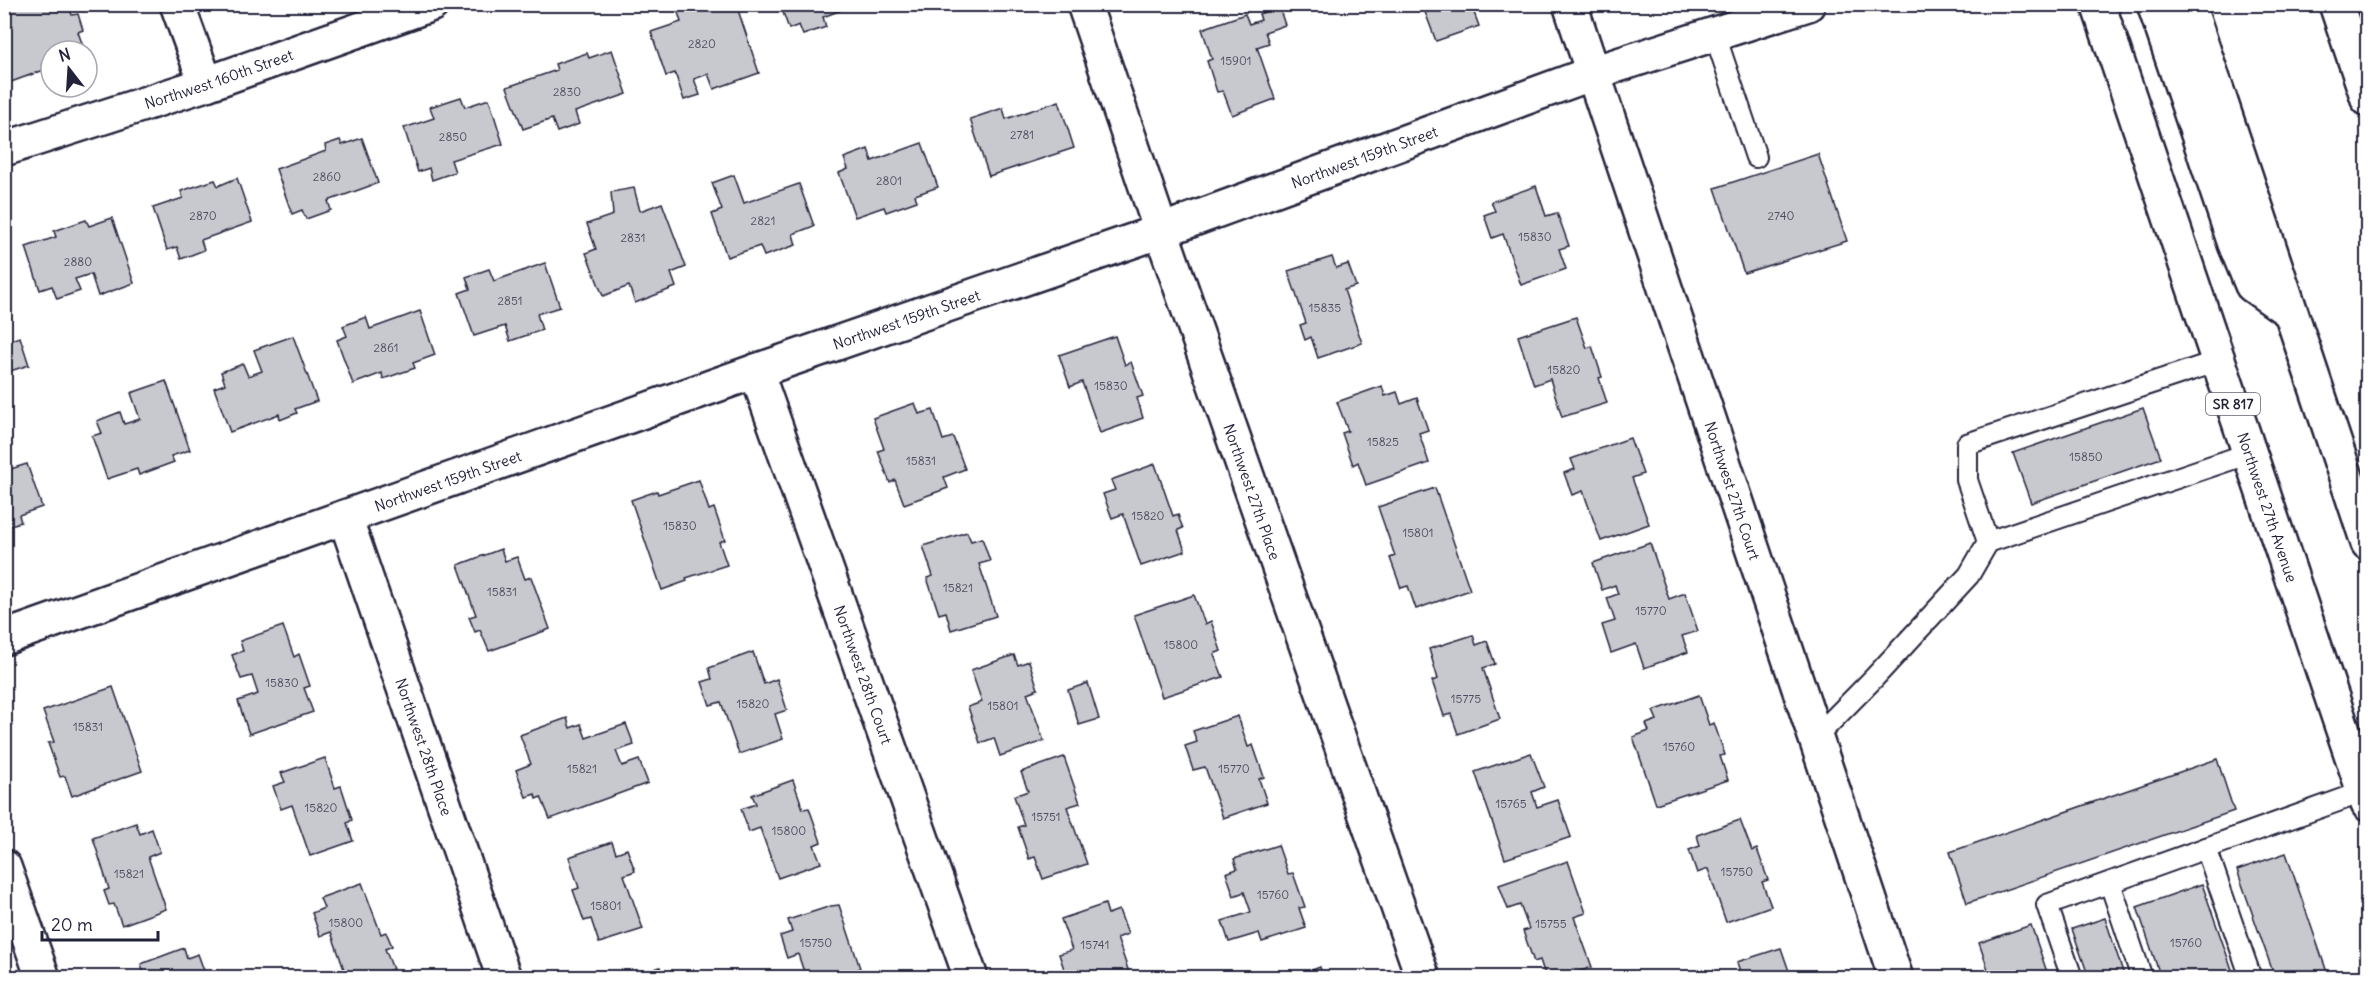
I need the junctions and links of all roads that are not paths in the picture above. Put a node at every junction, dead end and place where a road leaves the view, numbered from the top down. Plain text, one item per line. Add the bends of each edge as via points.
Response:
1 (177, 4) edge
2 (432, 4) edge
3 (1084, 4) edge
4 (1570, 4) edge
5 (1808, 4) edge
6 (2098, 4) edge
7 (2154, 4) edge
8 (2188, 4) edge
9 (2336, 4) edge
10 (1715, 35) junction
11 (1593, 73) junction
12 (206, 84) junction
13 (2367, 99) edge
14 (4, 149) edge
15 (1756, 157) dead end
16 (1161, 231) junction
17 (2289, 311) junction
18 (2218, 361) junction
19 (756, 371) junction
20 (2250, 453) junction
21 (345, 517) junction
22 (1988, 542) junction
23 (2367, 543) edge
24 (4, 638) edge
25 (1816, 737) junction
26 (2365, 798) edge
27 (2206, 848) junction
28 (4, 867) edge
29 (2110, 883) junction
30 (43, 978) edge
31 (504, 978) edge
32 (971, 978) edge
33 (1423, 978) edge
34 (1896, 978) edge
35 (2072, 978) edge
36 (2142, 978) edge
37 (2251, 978) edge

1 - 12 street
2 - 12 street, Northwest 160th Street
3 - 16 street, Northwest 27th Place
4 - 11 street, Northwest 27th Court
5 - 10 street, Northwest 159th Street
6 - 18 street, Northwest 27th Avenue / SR 817
7 - 17 street via 2252,285
8 - 17 street
9 - 13 street
10 - 11 street, Northwest 159th Street
10 - 15 lane
11 - 16 street, Northwest 159th Street
11 - 25 street, Northwest 27th Court
12 - 14 street, Northwest 160th Street
16 - 19 street, Northwest 159th Street
16 - 33 street, Northwest 27th Place
17 - 23 street
18 - 20 street, Northwest 27th Avenue / SR 817
18 - 22 lane via 1967,444 1967,480
19 - 21 street, Northwest 159th Street
19 - 32 street, Northwest 28th Court
20 - 22 lane
20 - 26 street, Northwest 27th Avenue / SR 817
21 - 24 street, Northwest 159th Street
21 - 31 street, Northwest 28th Place
22 - 25 lane via 1969,575
25 - 34 street, Northwest 27th Court
26 - 27 lane
27 - 29 lane
27 - 37 lane
28 - 30 street
29 - 35 lane via 2047,905
29 - 36 lane

